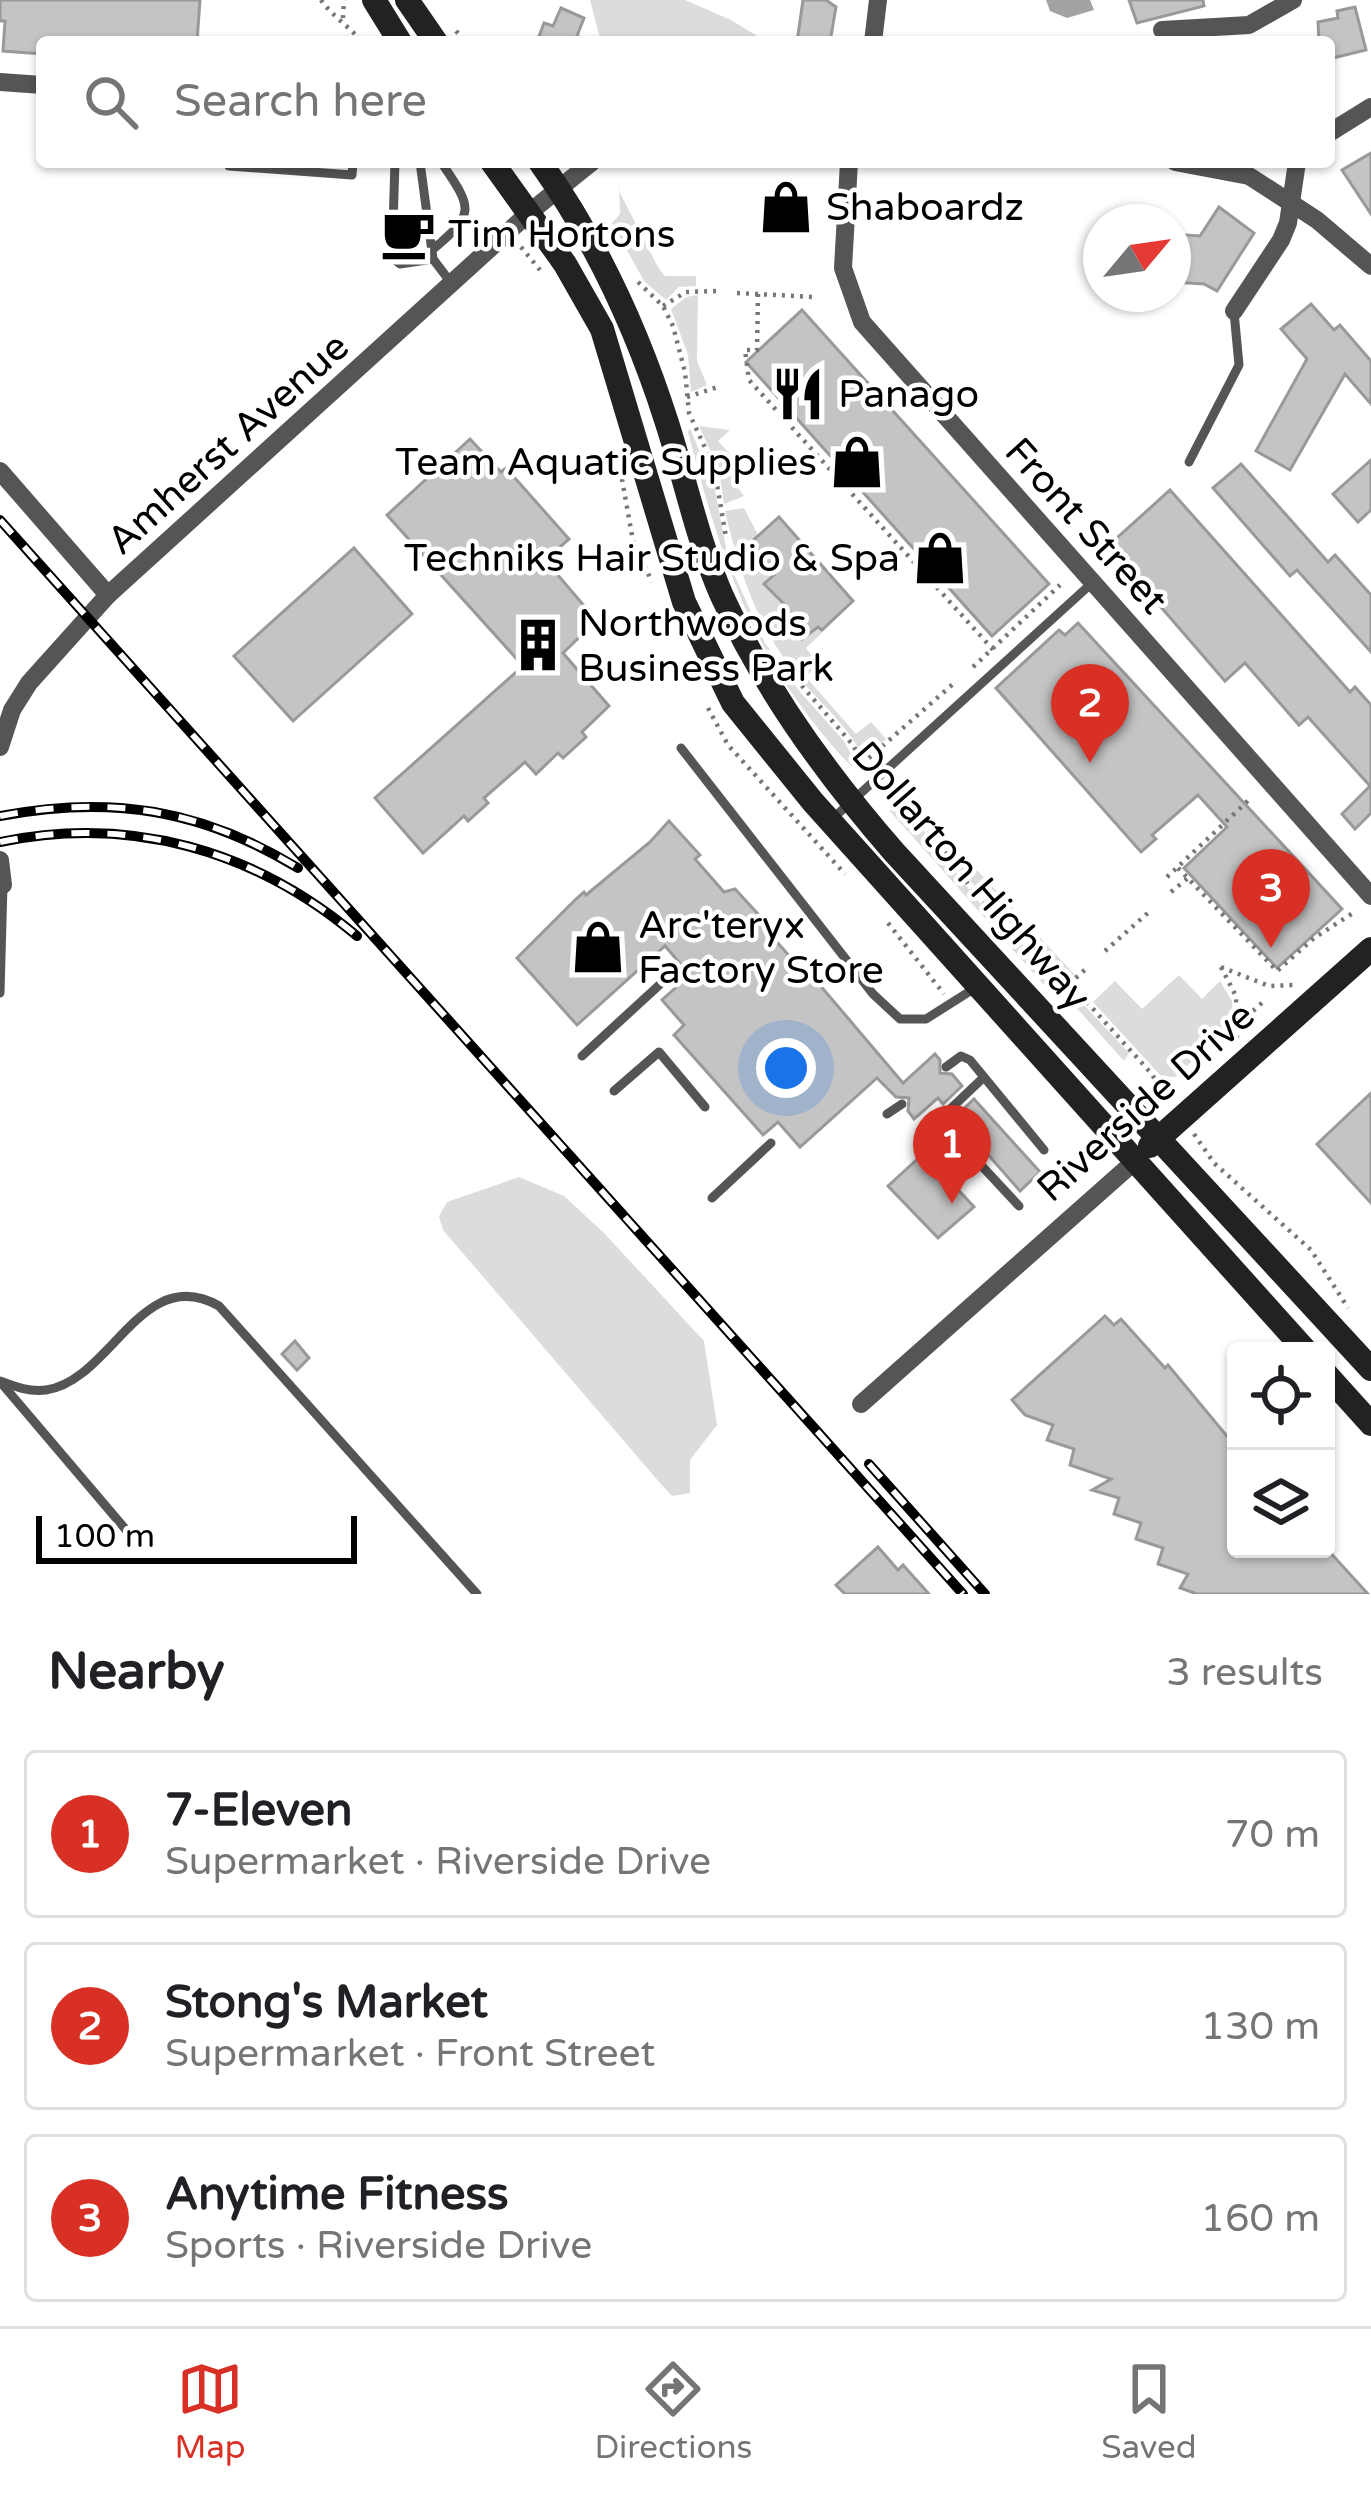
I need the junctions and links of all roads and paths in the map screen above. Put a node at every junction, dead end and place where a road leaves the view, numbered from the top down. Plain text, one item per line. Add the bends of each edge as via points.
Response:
1 (321, 0) edge
2 (344, 0) edge
3 (374, 0) edge
4 (878, 0) edge
5 (1293, 0) edge
6 (411, 6) edge
7 (343, 18) junction
8 (1162, 30) dead end
9 (357, 36) edge
10 (389, 36) edge
11 (391, 36) edge
12 (446, 36) edge
13 (874, 36) edge
14 (0, 82) edge
15 (36, 85) edge
16 (1371, 107) edge
17 (1335, 130) edge
18 (256, 168) edge
19 (353, 168) edge
20 (395, 168) edge
21 (421, 168) edge
22 (445, 168) edge
23 (497, 168) edge
24 (544, 168) edge
25 (584, 168) edge
26 (849, 168) edge
27 (1207, 168) edge
28 (1296, 168) edge
29 (558, 188) junction
30 (1292, 203) junction
31 (530, 212) junction
32 (432, 254) junction
33 (1371, 266) edge
34 (630, 267) dead end
35 (452, 284) junction
36 (718, 292) dead end
37 (737, 293) dead end
38 (758, 294) junction
39 (814, 297) dead end
40 (663, 306) junction
41 (1234, 311) joint
42 (721, 386) dead end
43 (687, 397) junction
44 (1189, 462) dead end
45 (0, 471) edge
46 (731, 551) dead end
47 (1093, 583) junction
48 (1060, 585) dead end
49 (108, 595) junction
50 (994, 651) junction
51 (973, 667) dead end
52 (788, 670) dead end
53 (953, 684) dead end
54 (0, 747) edge
55 (681, 748) dead end
56 (862, 764) junction
57 (874, 780) junction
58 (1252, 797) dead end
59 (851, 802) junction
60 (830, 821) junction
61 (0, 860) edge
62 (1178, 868) junction
63 (1188, 878) junction
64 (3, 885) joint
65 (1371, 896) edge
66 (1150, 911) dead end
67 (1353, 913) dead end
68 (1371, 949) edge
69 (1105, 951) dead end
70 (1291, 959) junction
71 (1088, 967) dead end
72 (1300, 972) dead end
73 (668, 977) dead end
74 (1336, 980) junction
75 (1069, 984) junction
76 (978, 986) junction
77 (0, 993) edge
78 (1264, 1001) dead end
79 (1253, 1011) dead end
80 (582, 1056) dead end
81 (946, 1067) dead end
82 (1234, 1071) junction
83 (983, 1078) junction
84 (1162, 1090) dead end
85 (614, 1091) dead end
86 (902, 1104) dead end
87 (705, 1107) dead end
88 (887, 1114) dead end
89 (938, 1119) junction
90 (926, 1132) dead end
91 (1159, 1138) junction
92 (1198, 1142) dead end
93 (771, 1143) dead end
94 (1044, 1150) dead end
95 (1136, 1160) junction
96 (712, 1198) dead end
97 (1019, 1206) dead end
98 (1355, 1318) dead end
99 (1298, 1342) edge
100 (1371, 1369) edge
101 (0, 1381) edge
102 (1335, 1384) edge
103 (861, 1404) dead end
104 (1371, 1424) edge
105 (127, 1532) dead end
106 (477, 1594) edge

1 - 7 path
2 - 7 path
3 - 10 main road
4 - 13 street
5 - 8 street via 1249,26
6 - 11 street
6 - 12 main road
7 - 9 path
14 - 15 street
16 - 17 street
18 - 19 lane via 352,175
20 - 32 lane via 392,258 400,264
21 - 32 lane
22 - 32 lane via 468,210
23 - 31 main road, Dollarton Highway
24 - 29 main road, Dollarton Highway
25 - 29 street, Amherst Avenue
26 - 47 street, Front Street via 843,268 862,322
27 - 30 street via 1249,176
28 - 30 street
29 - 31 street, Amherst Avenue
29 - 59 main road, Dollarton Highway via 630,320 720,592 797,728
30 - 33 street
30 - 41 street via 1281,240
31 - 35 street, Amherst Avenue
31 - 60 main road, Dollarton Highway via 602,329 684,602 713,668 753,731
32 - 35 lane
34 - 40 path
35 - 49 street, Amherst Avenue
36 - 40 path via 686,292
37 - 38 path
38 - 39 path
38 - 50 path via 757,350 745,350 749,380
40 - 43 path
41 - 44 lane via 1239,365
42 - 43 path
43 - 46 path via 714,467
45 - 49 street
47 - 57 lane
47 - 65 street, Front Street
48 - 50 path
49 - 54 street, Amherst Avenue via 29,683
50 - 51 path
52 - 56 path
53 - 56 path
55 - 76 lane via 900,1019 926,1019
56 - 57 path
57 - 59 lane
57 - 75 path via 921,819 979,899
58 - 62 path
59 - 60 lane
59 - 91 main road, Dollarton Highway
60 - 76 main road, Dollarton Highway
61 - 64 street
62 - 63 path
62 - 63 path via 1166,876 1174,889
63 - 70 path via 1275,970
64 - 77 lane
66 - 69 path
67 - 70 path
68 - 74 main road, Riverside Drive
70 - 72 path
71 - 75 path
73 - 80 lane
74 - 82 main road, Riverside Drive
74 - 82 path via 1269,986 1221,967 1236,996
75 - 84 path
76 - 95 main road, Dollarton Highway
78 - 79 path
81 - 83 lane via 961,1056
82 - 91 main road, Riverside Drive
83 - 89 lane
83 - 94 lane
85 - 87 lane via 659,1052
86 - 88 lane
89 - 90 lane
89 - 97 lane
91 - 95 main road, Riverside Drive
91 - 100 main road, Dollarton Highway
92 - 98 path via 1311,1250
93 - 96 lane
95 - 99 main road, Dollarton Highway
95 - 103 street, Riverside Drive
101 - 105 lane
101 - 106 lane via 56,1388 163,1301 204,1297
102 - 104 main road

